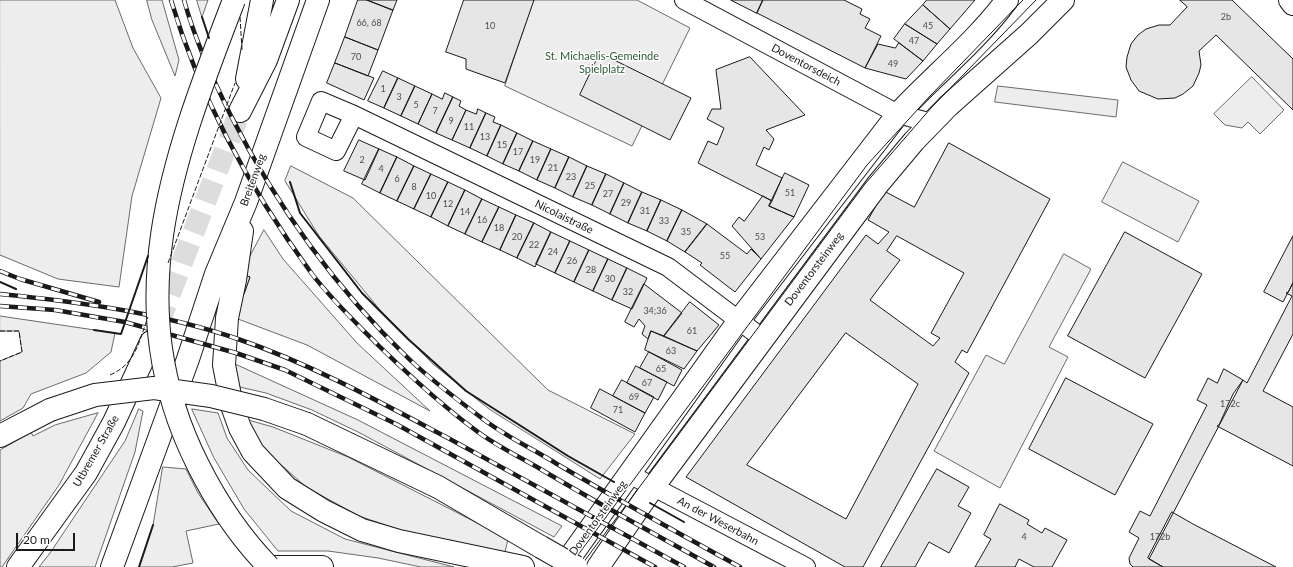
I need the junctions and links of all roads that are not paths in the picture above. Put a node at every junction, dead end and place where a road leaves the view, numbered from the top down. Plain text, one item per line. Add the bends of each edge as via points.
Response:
1 (234, 0) edge
2 (262, 0) edge
3 (288, 0) edge
4 (318, 0) edge
5 (684, 0) edge
6 (1007, 0) edge
7 (1063, 0) edge
8 (1290, 0) edge
9 (1293, 4) edge
10 (898, 114) junction
11 (354, 115) dead end
12 (932, 123) junction
13 (246, 202) junction
14 (740, 320) junction
15 (762, 338) junction
16 (150, 345) tunnel mouth
17 (0, 436) edge
18 (629, 474) junction
19 (653, 486) junction
20 (18, 567) edge
21 (112, 567) edge
22 (270, 567) edge
23 (322, 567) edge
24 (523, 567) edge
25 (562, 567) edge
26 (576, 567) edge
27 (598, 567) edge
28 (806, 567) edge

1 - 22 main road, bridge via 182,142 167,201 156,281 158,326 172,401 186,440 212,494 247,544
2 - 3 main road via 240,111 266,60
4 - 13 main road, Breitenweg
5 - 10 street, Doventorsdeich
6 - 10 main road, Doventorsteinweg via 949,64
7 - 12 main road, Doventorsteinweg
8 - 9 main road
10 - 12 street, Doventorsdeich
10 - 14 main road, Doventorsteinweg
11 - 14 street, Nicolaistraße via 668,267
12 - 15 main road, Doventorsteinweg via 878,184
13 - 21 main road, Breitenweg via 216,274 188,359
13 - 24 main road via 227,318 224,365 237,420 253,452 287,488 362,530 400,541
14 - 15 street, Nicolaistraße
14 - 18 main road, Doventorsteinweg
15 - 19 main road, Doventorsteinweg
16 - 20 main road, Utbremer Straße via 86,474
17 - 26 main road, bridge via 50,410 95,395 154,388 210,396 264,409 307,424 438,488
18 - 19 street, An der Weserbahn
18 - 25 main road, Doventorsteinweg
19 - 27 main road, Doventorsteinweg
19 - 28 street, An der Weserbahn
22 - 23 main road

